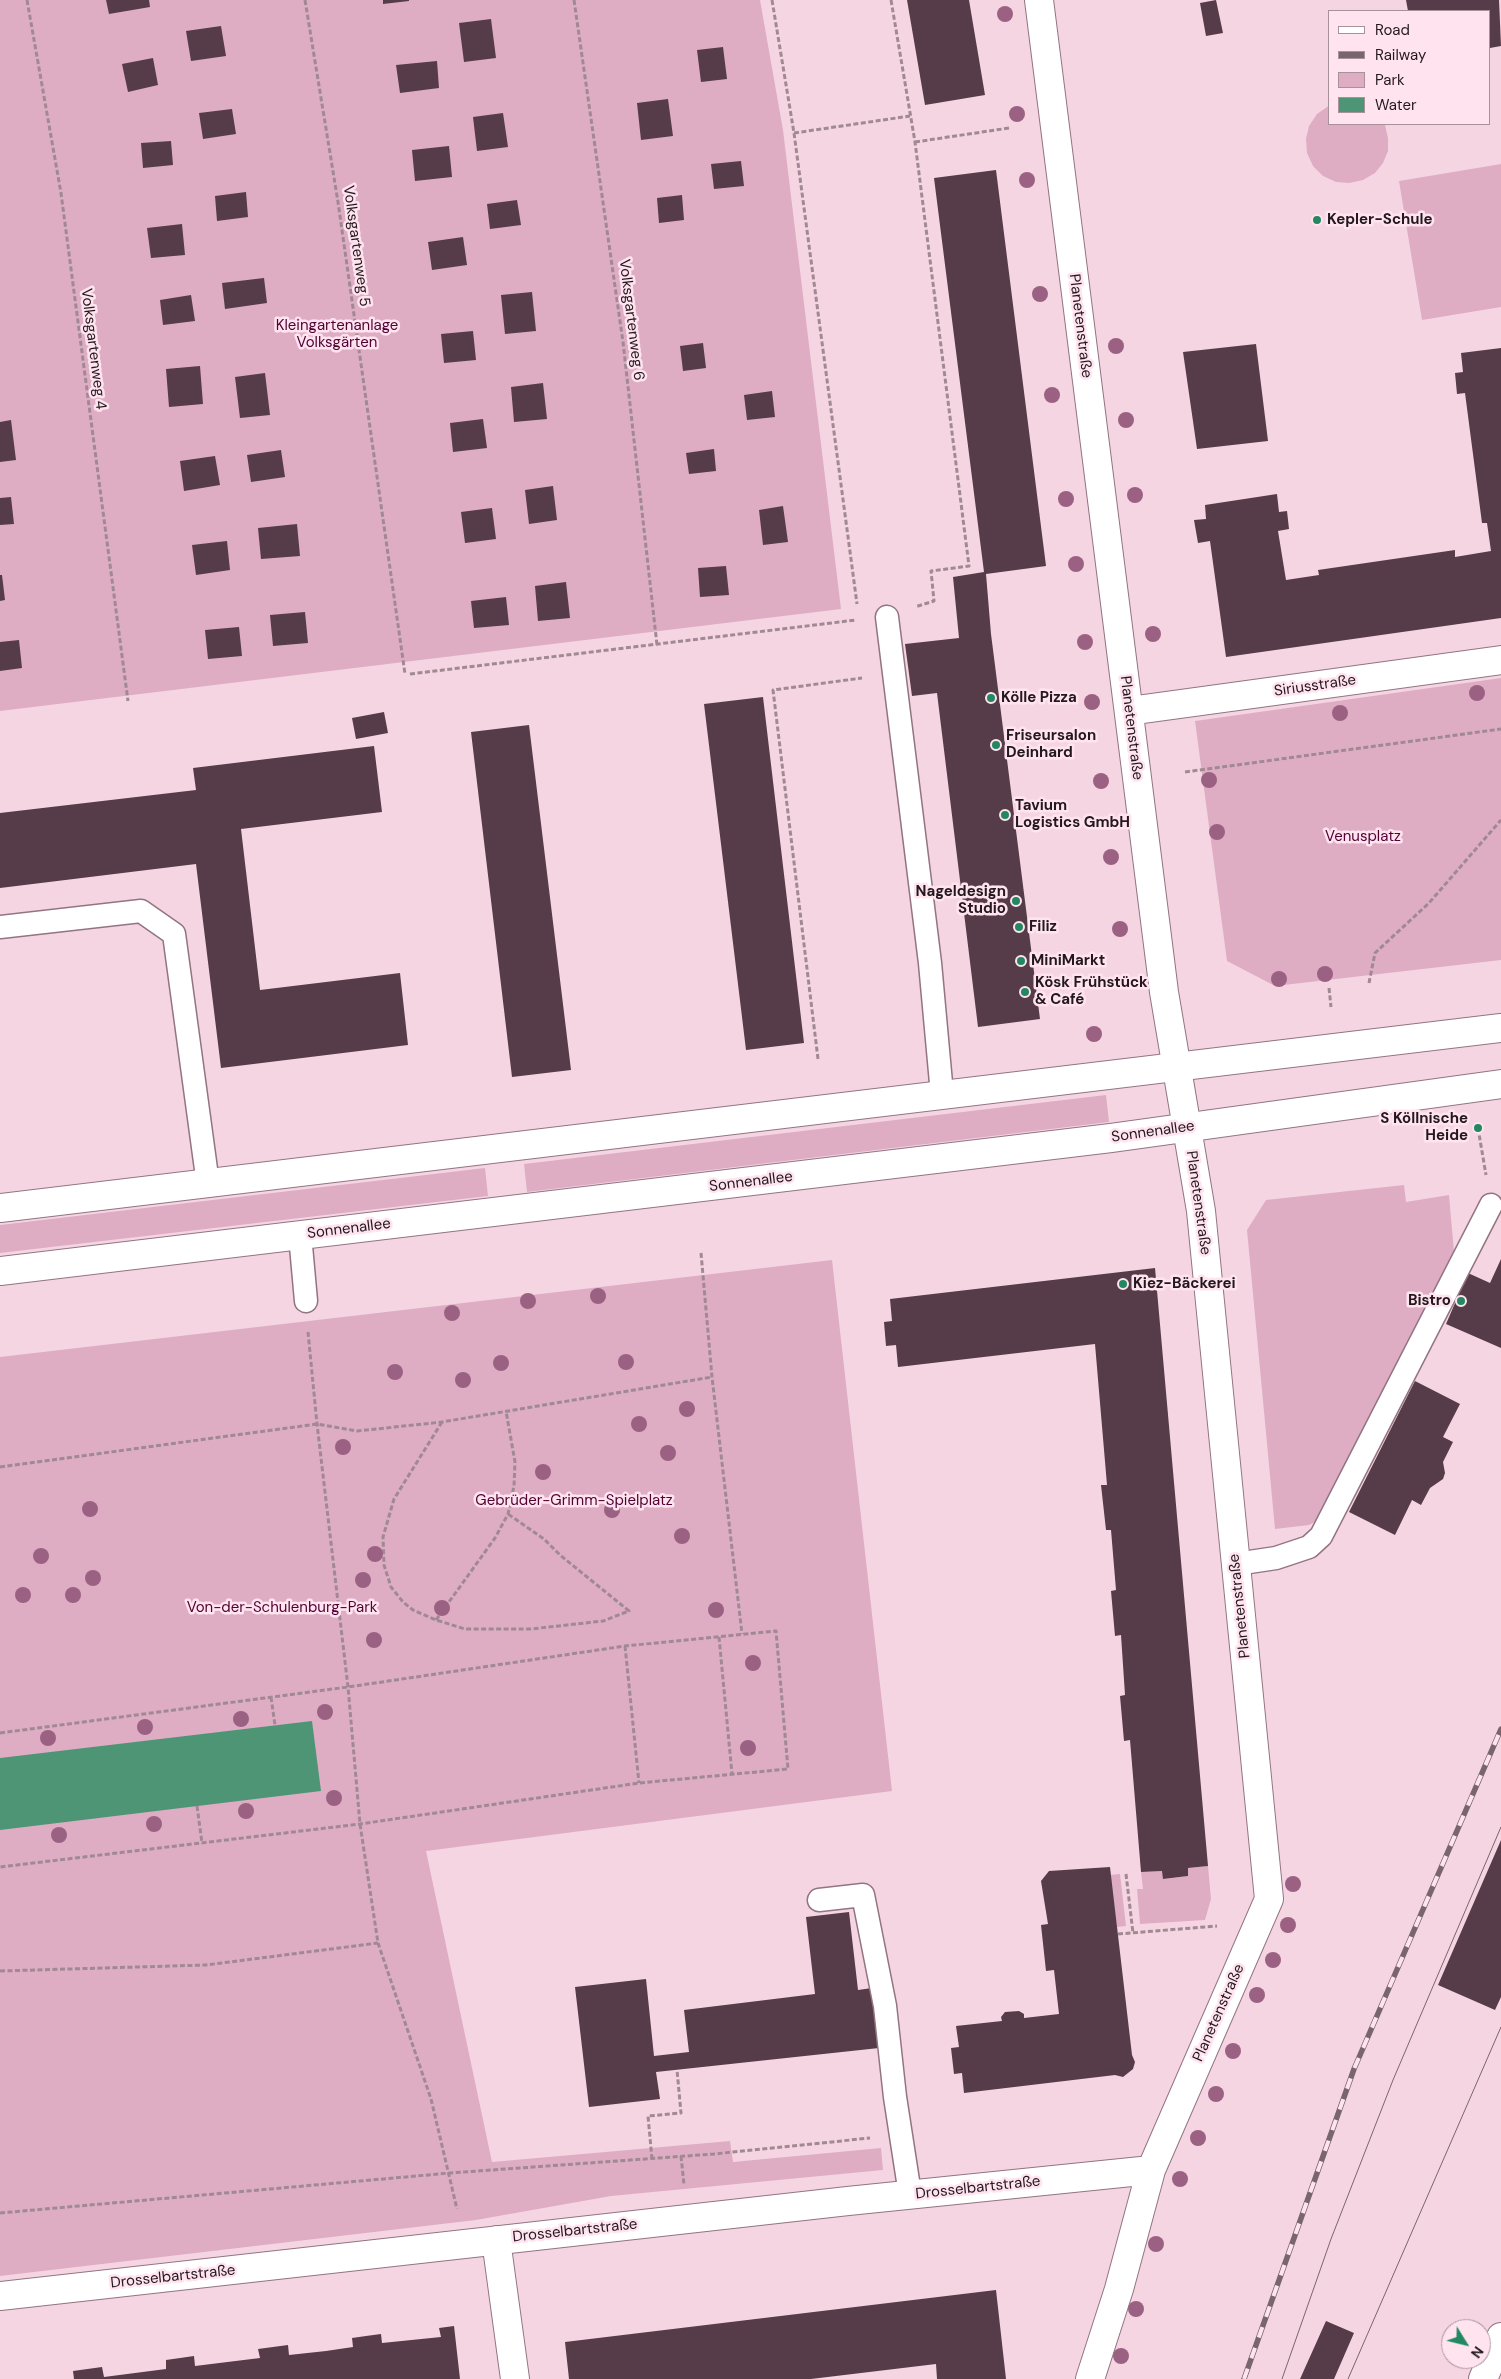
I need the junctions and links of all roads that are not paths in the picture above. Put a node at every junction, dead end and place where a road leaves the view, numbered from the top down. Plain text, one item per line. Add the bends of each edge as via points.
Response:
1 (1039, 0) edge
2 (887, 617) dead end
3 (1501, 660) edge
4 (1129, 711) junction
5 (0, 927) edge
6 (1501, 1028) edge
7 (1177, 1066) junction
8 (1501, 1084) edge
9 (942, 1094) junction
10 (1188, 1128) junction
11 (208, 1184) junction
12 (1491, 1205) dead end
13 (0, 1208) edge
14 (300, 1235) junction
15 (0, 1271) edge
16 (306, 1301) road end
17 (1236, 1564) junction
18 (819, 1900) dead end
19 (1151, 2170) junction
20 (910, 2194) junction
21 (496, 2240) junction
22 (0, 2296) edge
23 (1501, 2337) edge
24 (515, 2379) edge
25 (1090, 2379) edge
26 (1483, 2379) edge

1 - 4 street, Planetenstraße
2 - 9 lane via 930,963
3 - 4 street, Siriusstraße
4 - 7 street, Planetenstraße via 1164,992
5 - 11 lane via 141,911 174,934
6 - 7 street
7 - 9 street
7 - 10 street, Planetenstraße
8 - 10 street, Sonnenallee
9 - 11 street
10 - 14 street, Sonnenallee
10 - 17 street, Planetenstraße via 1201,1211
11 - 13 street
12 - 17 lane via 1321,1536 1309,1547 1292,1553
14 - 15 street, Sonnenallee
14 - 16 lane
17 - 19 street, Planetenstraße via 1269,1899
18 - 20 lane via 863,1895 885,2006
19 - 20 street, Drosselbartstraße
19 - 25 street, Planetenstraße via 1119,2289
20 - 21 street, Drosselbartstraße
21 - 22 street, Drosselbartstraße
21 - 24 street
23 - 26 street

